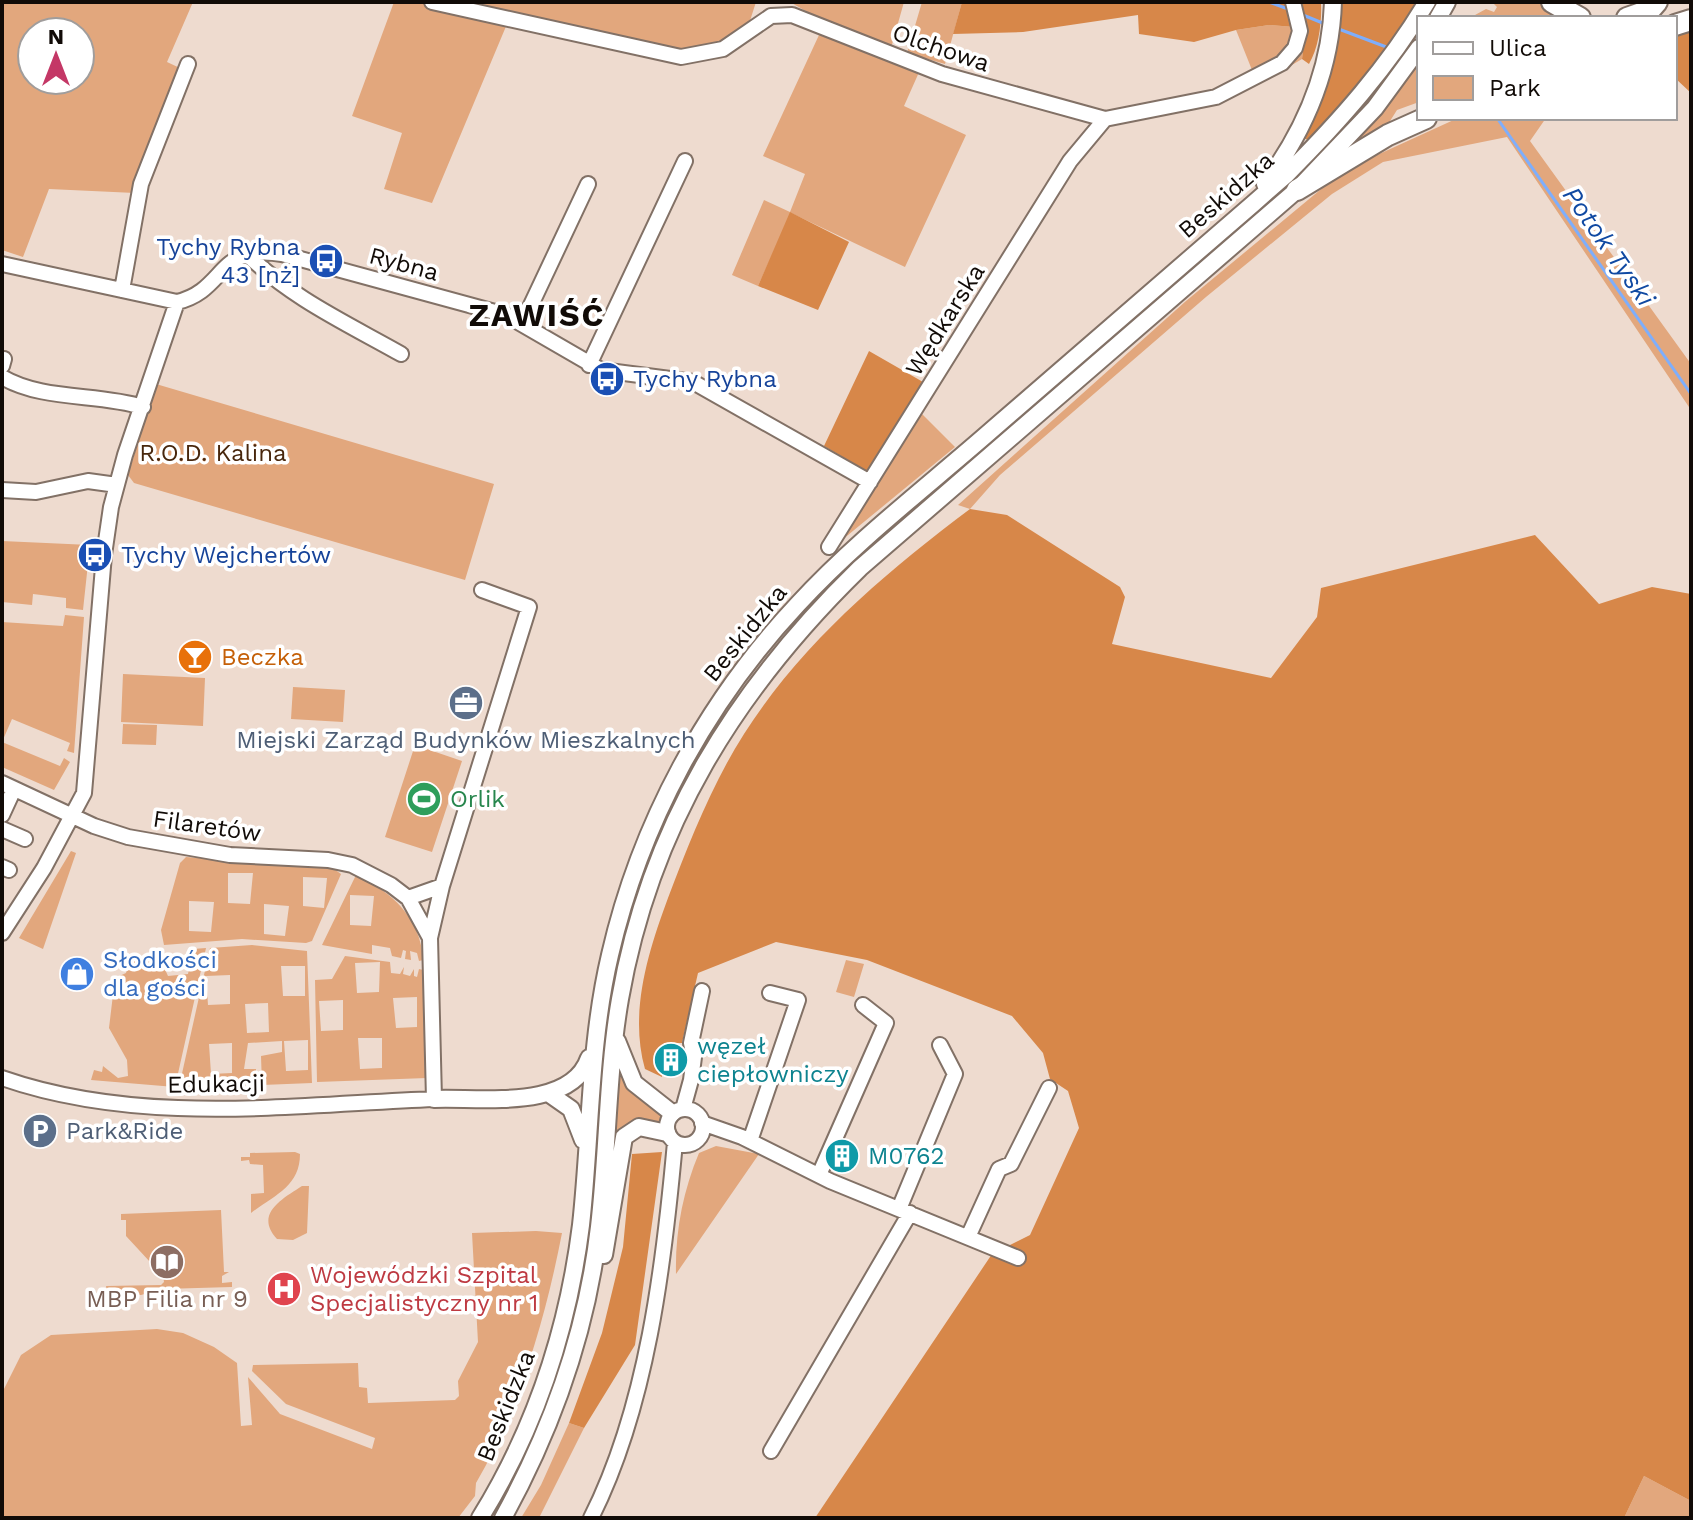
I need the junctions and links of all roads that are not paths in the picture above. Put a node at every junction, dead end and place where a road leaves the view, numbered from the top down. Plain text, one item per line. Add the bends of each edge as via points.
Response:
1 (432, 2) edge
2 (1293, 2) edge
3 (1333, 2) edge
4 (1552, 2) edge
5 (1657, 2) edge
6 (1576, 16) edge
7 (1633, 16) edge
8 (1417, 17) edge
9 (1417, 51) edge
10 (188, 64) dead end
11 (1105, 119) junction
12 (1422, 120) edge
13 (685, 161) dead end
14 (588, 184) dead end
15 (1297, 190) junction
16 (1245, 211) junction
17 (246, 253) junction
18 (2, 264) edge
19 (122, 290) junction
20 (177, 302) junction
21 (523, 322) junction
22 (401, 354) dead end
23 (589, 365) junction
24 (2, 377) edge
25 (143, 407) junction
26 (870, 482) junction
27 (117, 485) junction
28 (2, 490) edge
29 (829, 547) dead end
30 (482, 590) dead end
31 (8, 786) edge
32 (2, 815) edge
33 (72, 817) junction
34 (2, 829) edge
35 (25, 839) dead end
36 (442, 886) junction
37 (408, 898) junction
38 (2, 933) edge
39 (430, 938) junction
40 (702, 991) dead end
41 (770, 993) dead end
42 (863, 1005) dead end
43 (596, 1034) junction
44 (615, 1034) junction
45 (940, 1045) dead end
46 (2, 1078) edge
47 (1049, 1088) dead end
48 (551, 1095) junction
49 (434, 1099) junction
50 (685, 1126) junction
51 (750, 1141) junction
52 (586, 1157) junction
53 (819, 1175) junction
54 (905, 1211) junction
55 (968, 1237) junction
56 (1018, 1258) dead end
57 (592, 1277) junction
58 (771, 1451) dead end
59 (480, 1518) edge
60 (503, 1518) edge
61 (591, 1518) edge

1 - 11 street, Olchowa via 681,57 723,49 771,16 792,15 942,74
2 - 11 street, Olchowa via 1299,24 1290,56 1233,91
3 - 16 main road via 1328,52 1311,107 1298,135
4 - 6 highway
5 - 7 highway
8 - 16 main road, Beskidzka via 1331,131
9 - 15 main road, Beskidzka via 1344,144
10 - 19 street via 141,184
11 - 26 street, Wędkarska via 1070,161
12 - 15 highway
13 - 23 street
14 - 21 street
15 - 44 main road, Beskidzka via 860,568 781,650 717,740 672,828 639,917
16 - 43 main road, Beskidzka via 848,555 766,640 701,731 654,821 621,912
17 - 20 street via 229,262 209,285
17 - 21 street, Rybna via 282,254
17 - 22 street via 276,280
18 - 19 street
19 - 20 street
20 - 25 street
21 - 23 street, Rybna
23 - 26 street, Rybna via 707,387
24 - 25 street via 78,398
25 - 27 street
26 - 29 street, Wędkarska
27 - 28 street via 88,481 36,492
27 - 33 street via 104,555 87,774
30 - 36 street, Filaretów via 529,607
31 - 32 street
31 - 33 street, Filaretów
33 - 37 street, Filaretów via 177,848 352,865
33 - 38 street
34 - 35 street
36 - 37 street
36 - 39 street, Filaretów
37 - 39 street, Filaretów
39 - 49 street, Filaretów
40 - 50 street via 691,1043 694,1057
41 - 51 street via 798,1000
42 - 53 street via 886,1023
43 - 48 main road via 580,1078
43 - 52 main road, Beskidzka
44 - 50 main road via 634,1083
44 - 57 main road, Beskidzka
45 - 54 street via 955,1074
46 - 49 street, Edukacji via 84,1101 130,1107
47 - 55 street via 1011,1164 999,1169
48 - 49 main road
48 - 52 main road via 579,1122
50 - 51 street
50 - 57 main road via 639,1127 624,1137 611,1229
50 - 61 street via 630,1426
51 - 53 street
52 - 59 main road, Beskidzka via 573,1275 554,1353 525,1432
53 - 54 street
54 - 55 street
54 - 58 street
55 - 56 street
57 - 60 main road, Beskidzka via 559,1399

